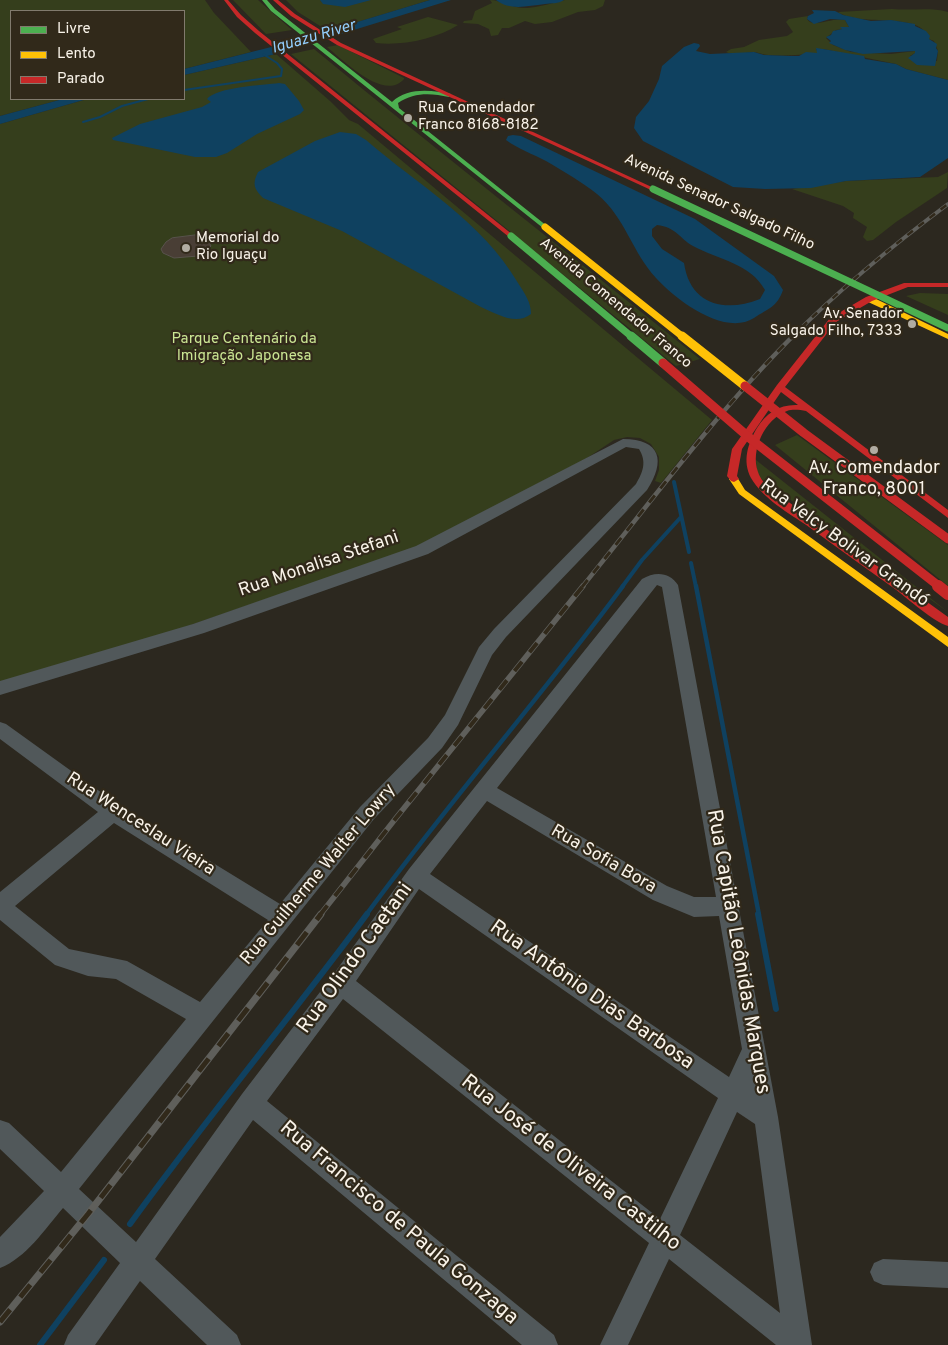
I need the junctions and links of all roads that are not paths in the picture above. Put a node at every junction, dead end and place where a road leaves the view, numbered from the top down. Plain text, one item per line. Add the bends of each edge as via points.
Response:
1 (226, 0) edge
2 (264, 0) edge
3 (275, 0) edge
4 (396, 70) junction
5 (415, 82) junction
6 (433, 85) junction
7 (369, 87) junction
8 (449, 95) junction
9 (477, 106) junction
10 (397, 110) junction
11 (948, 285) edge
12 (948, 291) edge
13 (888, 293) junction
14 (869, 300) junction
15 (948, 328) edge
16 (948, 337) edge
17 (780, 387) junction
18 (773, 397) junction
19 (797, 400) junction
20 (810, 409) junction
21 (635, 442) joint
22 (948, 515) edge
23 (948, 539) edge
24 (648, 583) joint
25 (948, 594) edge
26 (948, 622) edge
27 (948, 643) edge
28 (0, 688) edge
29 (0, 729) edge
30 (484, 790) junction
31 (113, 812) junction
32 (416, 876) junction
33 (0, 906) edge
34 (729, 906) junction
35 (282, 917) junction
36 (342, 983) junction
37 (202, 1016) junction
38 (754, 1050) junction
39 (734, 1095) junction
40 (252, 1103) junction
41 (766, 1117) junction
42 (0, 1132) edge
43 (62, 1190) junction
44 (665, 1239) junction
45 (0, 1254) edge
46 (138, 1261) junction
47 (883, 1272) dead end
48 (948, 1275) edge
49 (78, 1345) edge
50 (226, 1345) edge
51 (544, 1345) edge
52 (614, 1345) edge
53 (798, 1345) edge

1 - 25 main road, Avenida Comendador Franco, bridge via 284,54 511,236 752,440
2 - 7 main road, Avenida Comendador Franco
3 - 4 main road, Avenida Senador Salgado Filho via 339,44
4 - 5 main road, Avenida Senador Salgado Filho
4 - 6 main road, Avenida Senador Salgado Filho via 415,74
5 - 6 main road, Avenida Senador Salgado Filho
5 - 7 main road via 392,90
6 - 8 main road, Avenida Senador Salgado Filho
6 - 9 main road, Avenida Senador Salgado Filho
7 - 10 main road, Avenida Comendador Franco
8 - 9 main road, Avenida Senador Salgado Filho
8 - 10 main road via 431,92 411,94 395,102
9 - 15 main road, Avenida Senador Salgado Filho, bridge
10 - 23 main road, Avenida Comendador Franco, bridge via 804,433
11 - 13 main road, Rua Velcy Bolivar Grandó via 907,285
12 - 13 main road, Rua Velcy Bolivar Grandó
13 - 14 main road, Rua Velcy Bolivar Grandó
14 - 16 main road
14 - 17 main road, Rua Velcy Bolivar Grandó via 833,320
17 - 18 main road, Rua Velcy Bolivar Grandó
17 - 19 main road
18 - 19 main road
18 - 27 main road, Rua Velcy Bolivar Grandó via 737,449 732,476 742,492
19 - 20 main road
20 - 22 main road
20 - 26 main road via 786,408 773,414 751,453 753,471 767,490 789,508
21 - 28 street, Rua Monalisa Stefani via 623,443 607,451 422,550 198,629
21 - 35 street, Rua Guilherme Walter Lowry via 644,446 650,456 651,471 642,487 500,633 485,652 452,720 435,743 367,813
24 - 30 street, Rua Olindo Caetani
24 - 34 street, Rua Capitão Leônidas Marques via 661,579 670,585
29 - 31 street, Rua Wenceslau Vieira
30 - 32 street, Rua Olindo Caetani
30 - 34 street, Rua Sofia Bora via 660,894 694,907
31 - 33 street
31 - 35 street, Rua Wenceslau Vieira
32 - 36 street, Rua Olindo Caetani
32 - 39 street, Rua Antônio Dias Barbosa
33 - 37 street via 63,958 119,968
34 - 38 street, Rua Capitão Leônidas Marques
35 - 37 street, Rua Guilherme Walter Lowry
36 - 40 street, Rua Olindo Caetani
36 - 44 street, Rua José de Oliveira Castilho
37 - 43 street, Rua Guilherme Walter Lowry
38 - 39 street
38 - 41 street, Rua Capitão Leônidas Marques
39 - 41 street, Rua Antônio Dias Barbosa
39 - 44 street
40 - 46 street, Rua Olindo Caetani
40 - 51 street, Rua Francisco de Paula Gonzaga
41 - 53 street, Rua Capitão Leônidas Marques
42 - 43 street
43 - 45 street, Rua Guilherme Walter Lowry via 20,1237
43 - 46 street
44 - 52 street
44 - 53 street, Rua José de Oliveira Castilho
46 - 49 street, Rua Olindo Caetani
46 - 50 street
47 - 48 street

